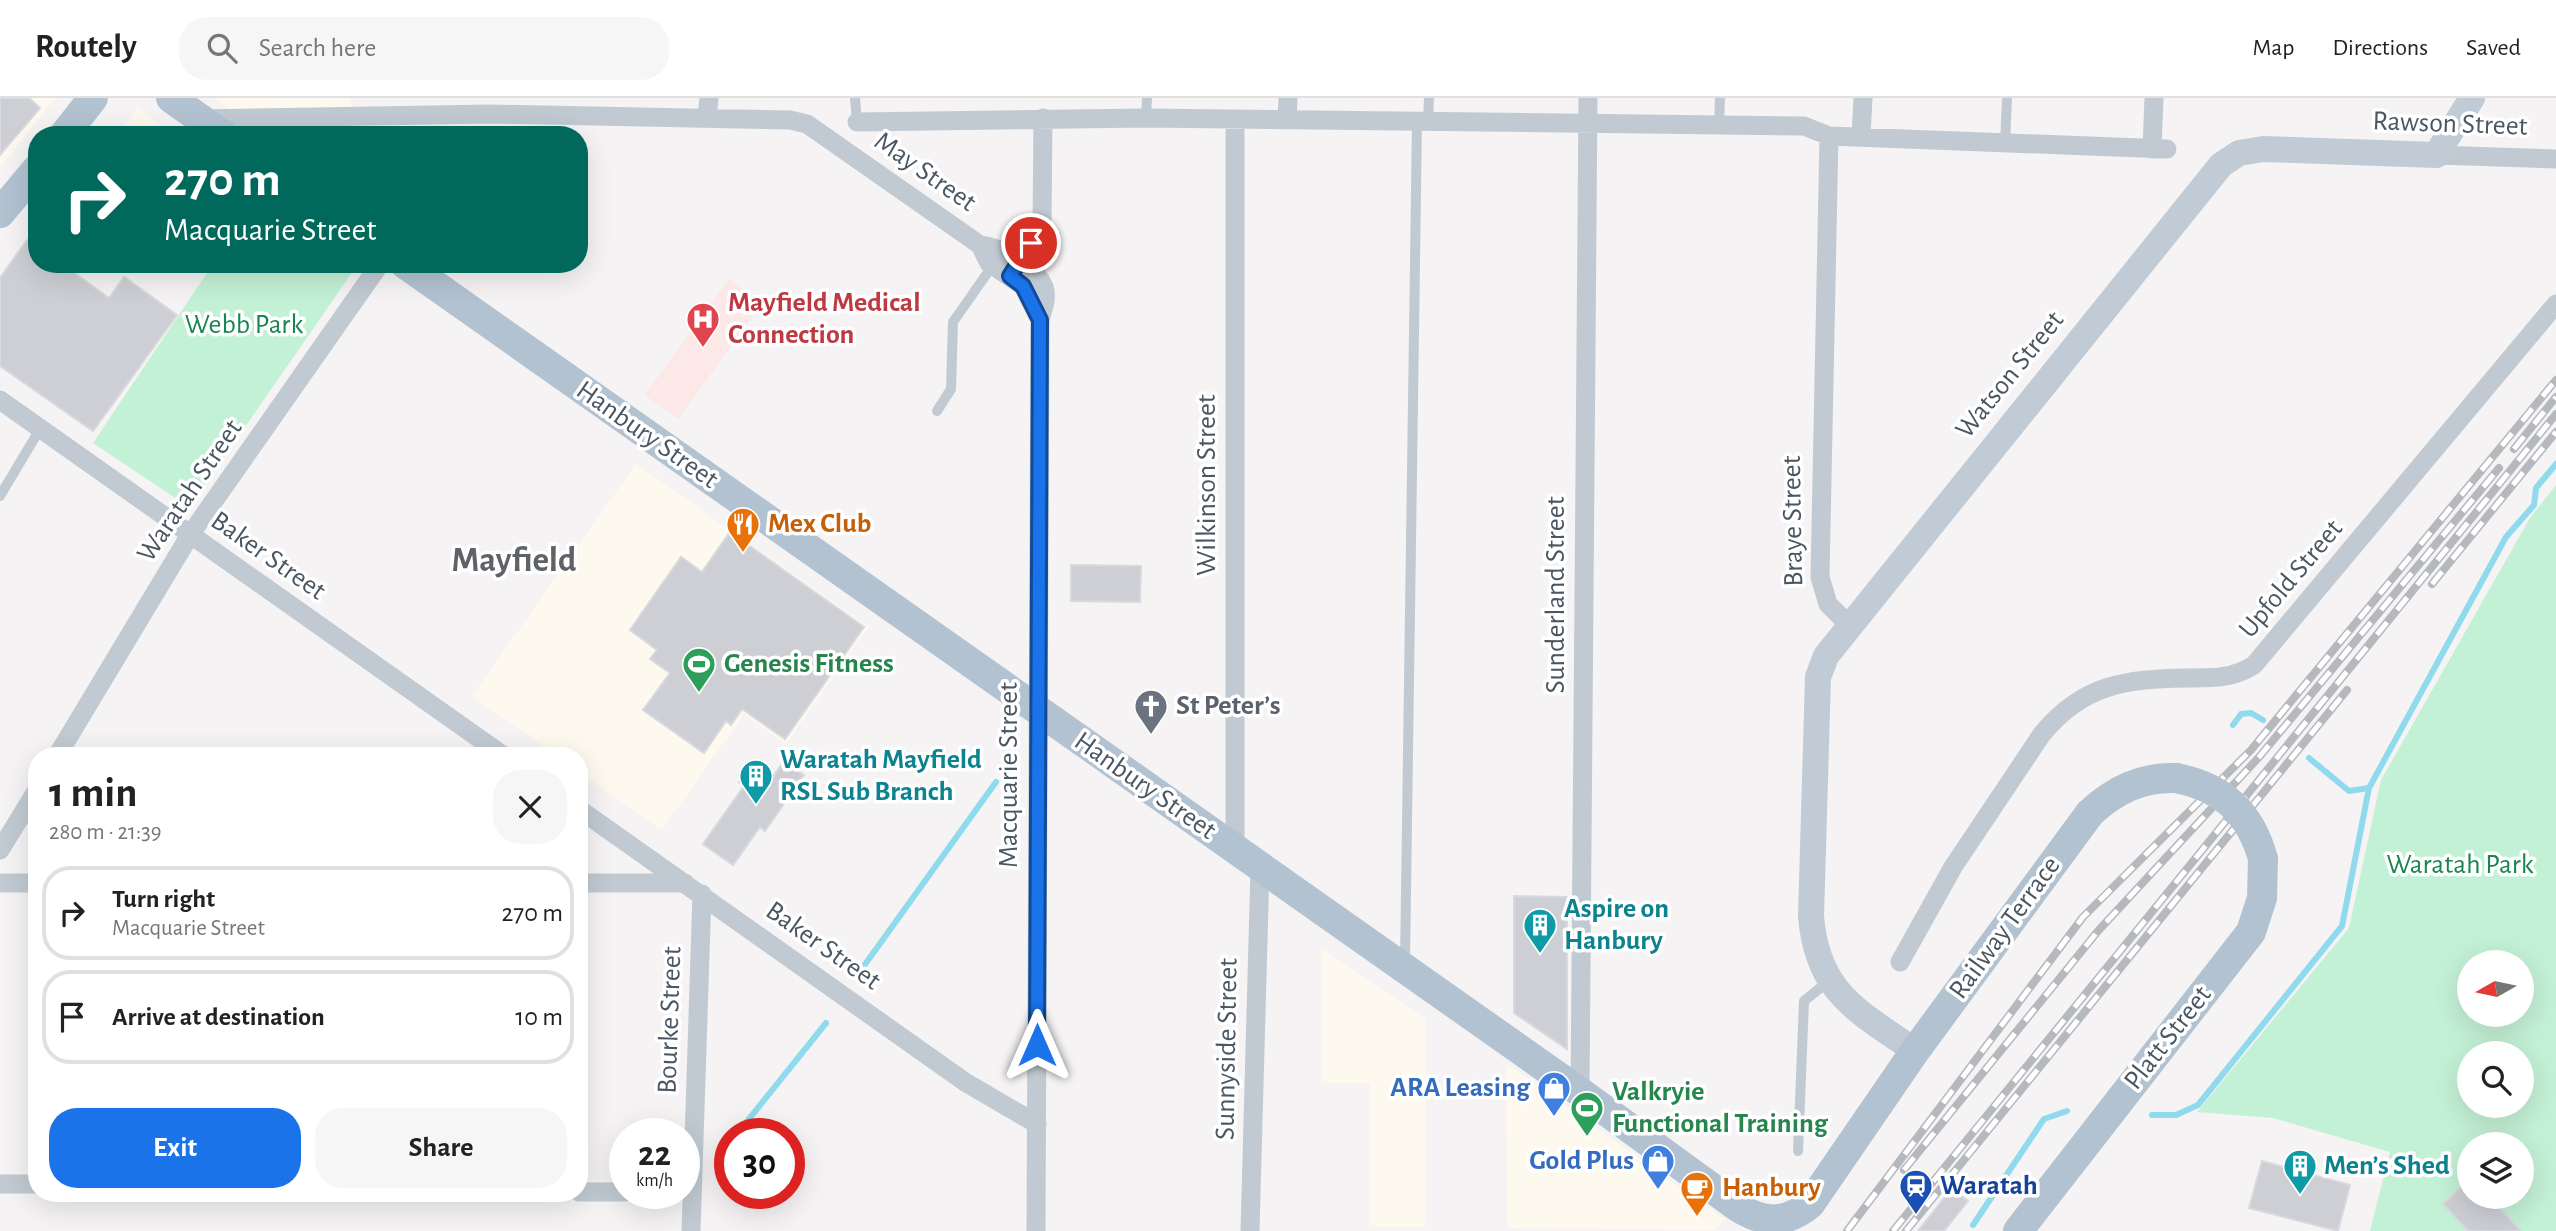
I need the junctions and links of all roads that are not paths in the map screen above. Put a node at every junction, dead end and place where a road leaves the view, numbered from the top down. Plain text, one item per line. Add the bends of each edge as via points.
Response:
1 (171, 98) edge
2 (709, 98) edge
3 (855, 98) edge
4 (1147, 98) edge
5 (1288, 98) edge
6 (1429, 98) edge
7 (1588, 98) edge
8 (1720, 98) edge
9 (1863, 98) edge
10 (2007, 98) edge
11 (2154, 98) edge
12 (2472, 98) edge
13 (82, 102) edge
14 (490, 106) edge
15 (707, 118) junction
16 (1043, 118) junction
17 (1146, 118) junction
18 (1235, 119) junction
19 (1287, 119) junction
20 (1422, 121) junction
21 (857, 122) joint
22 (1588, 122) junction
23 (1719, 125) junction
24 (69, 126) edge
25 (210, 126) edge
26 (224, 126) edge
27 (1829, 136) junction
28 (1861, 138) junction
29 (2005, 144) junction
30 (2436, 155) junction
31 (2556, 159) edge
32 (2221, 164) joint
33 (28, 180) edge
34 (0, 213) edge
35 (980, 245) junction
36 (993, 265) junction
37 (1015, 269) junction
38 (374, 273) edge
39 (418, 273) edge
40 (2556, 304) edge
41 (0, 400) edge
42 (937, 411) dead end
43 (40, 429) junction
44 (0, 496) edge
45 (191, 536) junction
46 (1850, 626) junction
47 (1037, 710) junction
48 (62, 747) edge
49 (491, 747) edge
50 (28, 805) edge
51 (588, 815) edge
52 (0, 850) edge
53 (1235, 850) junction
54 (2263, 859) joint
55 (1260, 868) junction
56 (0, 883) edge
57 (28, 883) edge
58 (588, 883) edge
59 (685, 883) junction
60 (702, 894) junction
61 (1900, 962) dead end
62 (1405, 968) junction
63 (1829, 981) junction
64 (1915, 1051) junction
65 (1580, 1092) junction
66 (692, 1118) edge
67 (1037, 1124) junction
68 (1798, 1152) dead end
69 (0, 1184) edge
70 (28, 1184) edge
71 (588, 1192) edge
72 (609, 1192) edge
73 (2038, 1203) junction
74 (689, 1209) edge
75 (1786, 1218) joint
76 (691, 1231) edge
77 (1036, 1231) edge
78 (1251, 1231) edge
79 (2010, 1231) edge
80 (2018, 1231) edge

1 - 25 main road
2 - 15 street
3 - 21 lane
4 - 17 lane
5 - 19 street
6 - 20 lane
7 - 22 street, Sunderland Street
8 - 23 lane
9 - 28 street
10 - 29 lane
11 - 29 street via 2159,149
12 - 30 street
13 - 24 main road
14 - 15 street
14 - 26 street
15 - 35 street, May Street via 807,124
16 - 17 street
16 - 21 street
16 - 37 street via 1042,222
17 - 18 street
18 - 19 street
18 - 53 street, Wilkinson Street
19 - 20 street
20 - 22 street
20 - 62 lane
22 - 23 street
22 - 65 street, Sunderland Street
23 - 27 street via 1804,126
27 - 28 street
27 - 46 street, Braye Street via 1820,577 1828,604
28 - 29 street
30 - 31 street, Rawson Street
30 - 32 street, Rawson Street via 2263,149 2239,153
32 - 46 street, Watson Street
33 - 34 main road
35 - 36 street, May Street
35 - 37 street, May Street via 996,246
36 - 37 street, May Street
36 - 42 lane via 953,322 951,389
37 - 47 street, Macquarie Street via 1043,284 1046,300 1040,320
38 - 45 street, Waratah Street
39 - 47 main road, Hanbury Street
40 - 61 street, Upfold Street via 2254,665 2220,678 2120,682 2087,695 2057,716 1952,867
41 - 43 street, Baker Street
43 - 44 lane
43 - 45 street, Baker Street
45 - 48 street, Waratah Street
45 - 49 street, Baker Street
46 - 63 street via 1826,656 1818,677 1811,916 1815,949
47 - 53 main road, Hanbury Street
47 - 67 street, Macquarie Street
50 - 52 street
51 - 59 street, Baker Street
53 - 55 main road, Hanbury Street
54 - 64 main road, Railway Terrace, bridge via 2252,826 2230,801 2205,786 2176,778 2136,783 2112,795 2090,813
54 - 73 main road, Platt Street via 2262,898 2250,932
55 - 62 main road, Hanbury Street
55 - 78 street, Sunnyside Street
56 - 57 street
58 - 59 street
59 - 60 street, Baker Street
60 - 66 street, Bourke Street
60 - 67 street, Baker Street via 965,1082
62 - 65 main road, Hanbury Street
63 - 64 street via 1863,1014
63 - 68 lane via 1804,1000
64 - 75 main road, Railway Terrace via 1816,1196 1802,1211
65 - 75 main road, Hanbury Street via 1747,1213 1761,1219
67 - 77 street, Macquarie Street
69 - 70 street
71 - 72 street
73 - 79 main road, Platt Street
73 - 80 main road, Platt Street
74 - 76 street, Bourke Street

